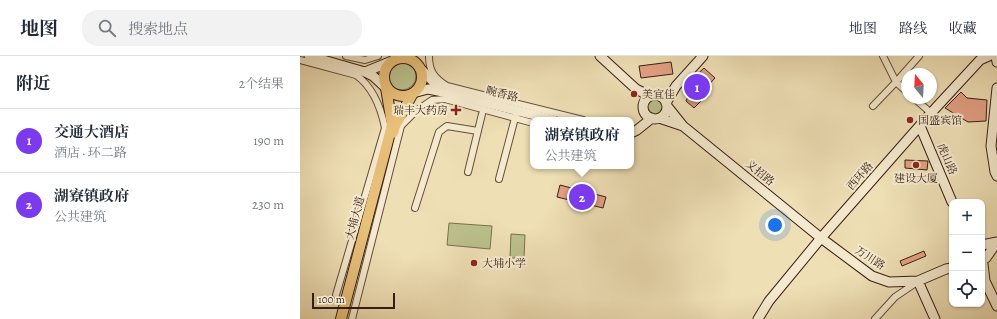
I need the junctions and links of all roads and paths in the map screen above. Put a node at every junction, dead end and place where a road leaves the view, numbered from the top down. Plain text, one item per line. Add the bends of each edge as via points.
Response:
1 (309, 56) edge
2 (346, 56) edge
3 (378, 56) edge
4 (420, 56) edge
5 (429, 56) edge
6 (600, 56) edge
7 (703, 56) edge
8 (884, 56) edge
9 (919, 56) edge
10 (989, 56) edge
11 (996, 56) edge
12 (396, 58) edge
13 (300, 60) edge
14 (997, 62) edge
15 (419, 67) junction
16 (365, 72) junction
17 (896, 82) junction
18 (676, 86) junction
19 (901, 87) edge
20 (386, 88) junction
21 (997, 88) edge
22 (636, 89) junction
23 (444, 92) junction
24 (413, 94) junction
25 (654, 96) junction
26 (666, 104) junction
27 (921, 104) edge
28 (643, 106) junction
29 (873, 106) dead end
30 (931, 113) junction
31 (482, 114) dead end
32 (516, 114) junction
33 (535, 117) edge
34 (571, 117) edge
35 (655, 118) junction
36 (530, 121) edge
37 (393, 125) junction
38 (683, 126) junction
39 (920, 126) junction
40 (478, 131) junction
41 (634, 131) edge
42 (996, 164) edge
43 (468, 172) dead end
44 (997, 176) edge
45 (500, 179) dead end
46 (951, 199) edge
47 (416, 208) dead end
48 (822, 238) junction
49 (997, 242) edge
50 (985, 246) edge
51 (985, 260) edge
52 (949, 267) edge
53 (985, 279) edge
54 (918, 281) junction
55 (336, 295) dead end
56 (997, 306) edge
57 (342, 319) edge
58 (352, 319) edge
59 (758, 319) edge
60 (875, 319) edge
61 (935, 319) edge

1 - 16 main road
2 - 3 street via 365,60
4 - 15 main road
5 - 34 street via 433,74 447,86
6 - 22 main road
7 - 18 main road
8 - 17 street
9 - 17 street
10 - 30 main road, 西环路 via 980,60
11 - 14 main road
12 - 15 main road via 407,58
12 - 16 main road
12 - 20 main road via 387,66 384,73
13 - 55 street via 361,78 376,100 385,128
15 - 23 main road
15 - 24 main road via 422,82
16 - 20 main road
17 - 19 street
17 - 29 street
18 - 25 main road
18 - 26 main road
20 - 24 main road via 398,96
20 - 37 main road
21 - 42 main road via 991,146
22 - 25 main road
22 - 28 main road
23 - 24 main road, 畹香路 via 428,89
23 - 32 main road, 畹香路
24 - 37 main road
25 - 26 main road via 663,98
25 - 28 main road via 646,99
26 - 35 main road via 664,114
26 - 38 main road
27 - 30 street
28 - 35 main road via 644,113
28 - 41 main road
30 - 39 main road, 西环路
31 - 40 street
32 - 33 main road, 畹香路
32 - 36 street
32 - 45 street
32 - 58 street via 445,99 432,100 401,126
35 - 38 main road
35 - 41 main road
37 - 57 main road, 大埔大道
38 - 48 main road, 义招路
39 - 46 main road, 虎山路
39 - 48 main road, 西环路
40 - 43 street
40 - 47 street via 447,126 439,132
42 - 44 main road
48 - 54 main road, 万川路 via 872,276 889,282
48 - 59 main road, 西环路 via 769,301
49 - 50 main road
49 - 51 main road
52 - 54 main road
53 - 56 main road
54 - 60 street via 894,297
54 - 61 main road

